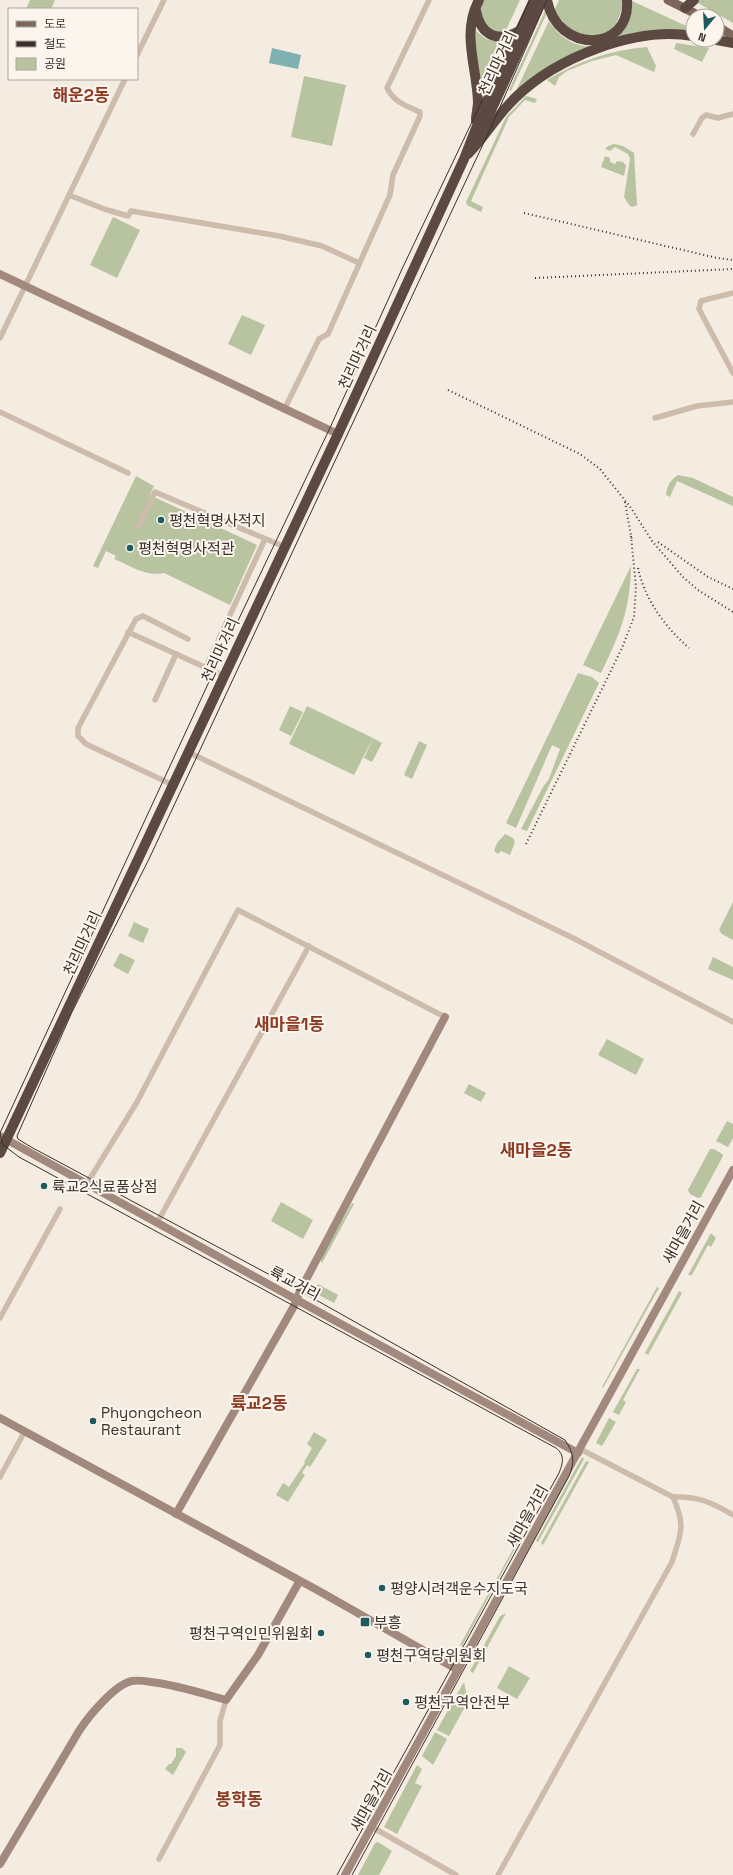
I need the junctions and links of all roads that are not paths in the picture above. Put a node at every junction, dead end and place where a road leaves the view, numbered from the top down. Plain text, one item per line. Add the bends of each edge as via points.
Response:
1 (164, 0) edge
2 (429, 0) edge
3 (534, 0) edge
4 (542, 0) edge
5 (547, 0) edge
6 (627, 0) edge
7 (668, 0) edge
8 (694, 0) edge
9 (477, 4) edge
10 (685, 8) joint
11 (519, 31) junction
12 (685, 35) edge
13 (138, 53) edge
14 (125, 80) edge
15 (733, 114) edge
16 (693, 134) dead end
17 (464, 159) junction
18 (69, 195) junction
19 (359, 263) junction
20 (0, 274) edge
21 (25, 286) junction
22 (733, 293) edge
23 (0, 338) edge
24 (733, 372) edge
25 (733, 402) edge
26 (284, 410) junction
27 (0, 412) edge
28 (655, 418) dead end
29 (338, 434) junction
30 (128, 472) dead end
31 (138, 527) dead end
32 (265, 539) junction
33 (285, 547) junction
34 (128, 632) junction
35 (188, 639) dead end
36 (176, 654) junction
37 (206, 667) junction
38 (224, 676) junction
39 (155, 700) dead end
40 (188, 752) junction
41 (173, 785) junction
42 (309, 946) junction
43 (445, 1017) joint
44 (733, 1022) edge
45 (3, 1138) edge
46 (0, 1153) edge
47 (733, 1170) edge
48 (86, 1185) junction
49 (60, 1209) dead end
50 (157, 1223) junction
51 (297, 1300) junction
52 (0, 1318) edge
53 (0, 1418) edge
54 (25, 1432) junction
55 (579, 1451) junction
56 (0, 1477) edge
57 (673, 1497) junction
58 (176, 1514) junction
59 (733, 1514) edge
60 (299, 1582) junction
61 (458, 1670) junction
62 (226, 1700) junction
63 (372, 1827) junction
64 (159, 1859) dead end
65 (0, 1864) edge
66 (345, 1875) edge
67 (456, 1875) edge
68 (498, 1875) edge

1 - 13 street
2 - 19 street via 387,88 397,102 420,112 420,116 393,175 390,195
3 - 11 highway, 천리마거리
4 - 17 highway, 천리마거리 via 485,124
5 - 6 highway via 549,10 558,25 571,36 587,40 603,39 615,32 626,15
7 - 10 main road
8 - 10 highway
9 - 11 highway via 480,25 490,34 502,37
9 - 17 highway via 470,34 470,52 478,102 476,120
11 - 17 highway, 천리마거리
12 - 17 highway via 669,34 630,39 559,66 532,83 514,99
14 - 18 street
15 - 16 street via 718,118 706,115
17 - 29 highway, 천리마거리
18 - 19 street via 128,216 131,210 315,244
18 - 21 street
19 - 26 street via 328,334 319,339
20 - 21 street
21 - 23 street
21 - 26 street
22 - 24 street via 701,301 699,308
25 - 28 street via 697,406
26 - 29 street
27 - 30 street
29 - 33 highway, 천리마거리
31 - 32 street via 156,492
32 - 33 street
32 - 37 street
33 - 38 highway, 천리마거리
34 - 35 street via 136,619 143,616
34 - 36 street
34 - 41 street via 78,728 78,736 86,744
36 - 37 street
36 - 39 street
37 - 38 street
38 - 40 highway, 천리마거리
40 - 41 highway, 천리마거리
40 - 44 street via 573,938
41 - 45 highway, 천리마거리
42 - 43 street
42 - 48 street via 238,910 137,1102
42 - 50 street
43 - 51 street
45 - 46 highway, 천리마거리
45 - 48 street, 륙교거리
47 - 55 street, 새마을거리
48 - 50 street, 륙교거리
49 - 52 street
50 - 51 street, 륙교거리
51 - 55 street, 륙교거리
51 - 58 street
53 - 54 street
54 - 56 street
54 - 58 street
55 - 57 street
55 - 61 street, 새마을거리
57 - 59 street via 700,1498
57 - 68 street via 680,1514 681,1528 672,1562
58 - 60 street
60 - 61 street
60 - 62 street via 258,1655
61 - 63 street, 새마을거리
62 - 64 street via 220,1721 220,1745
62 - 65 street via 174,1685 143,1681 132,1681 117,1690 78,1731
63 - 66 street, 새마을거리
63 - 67 street

